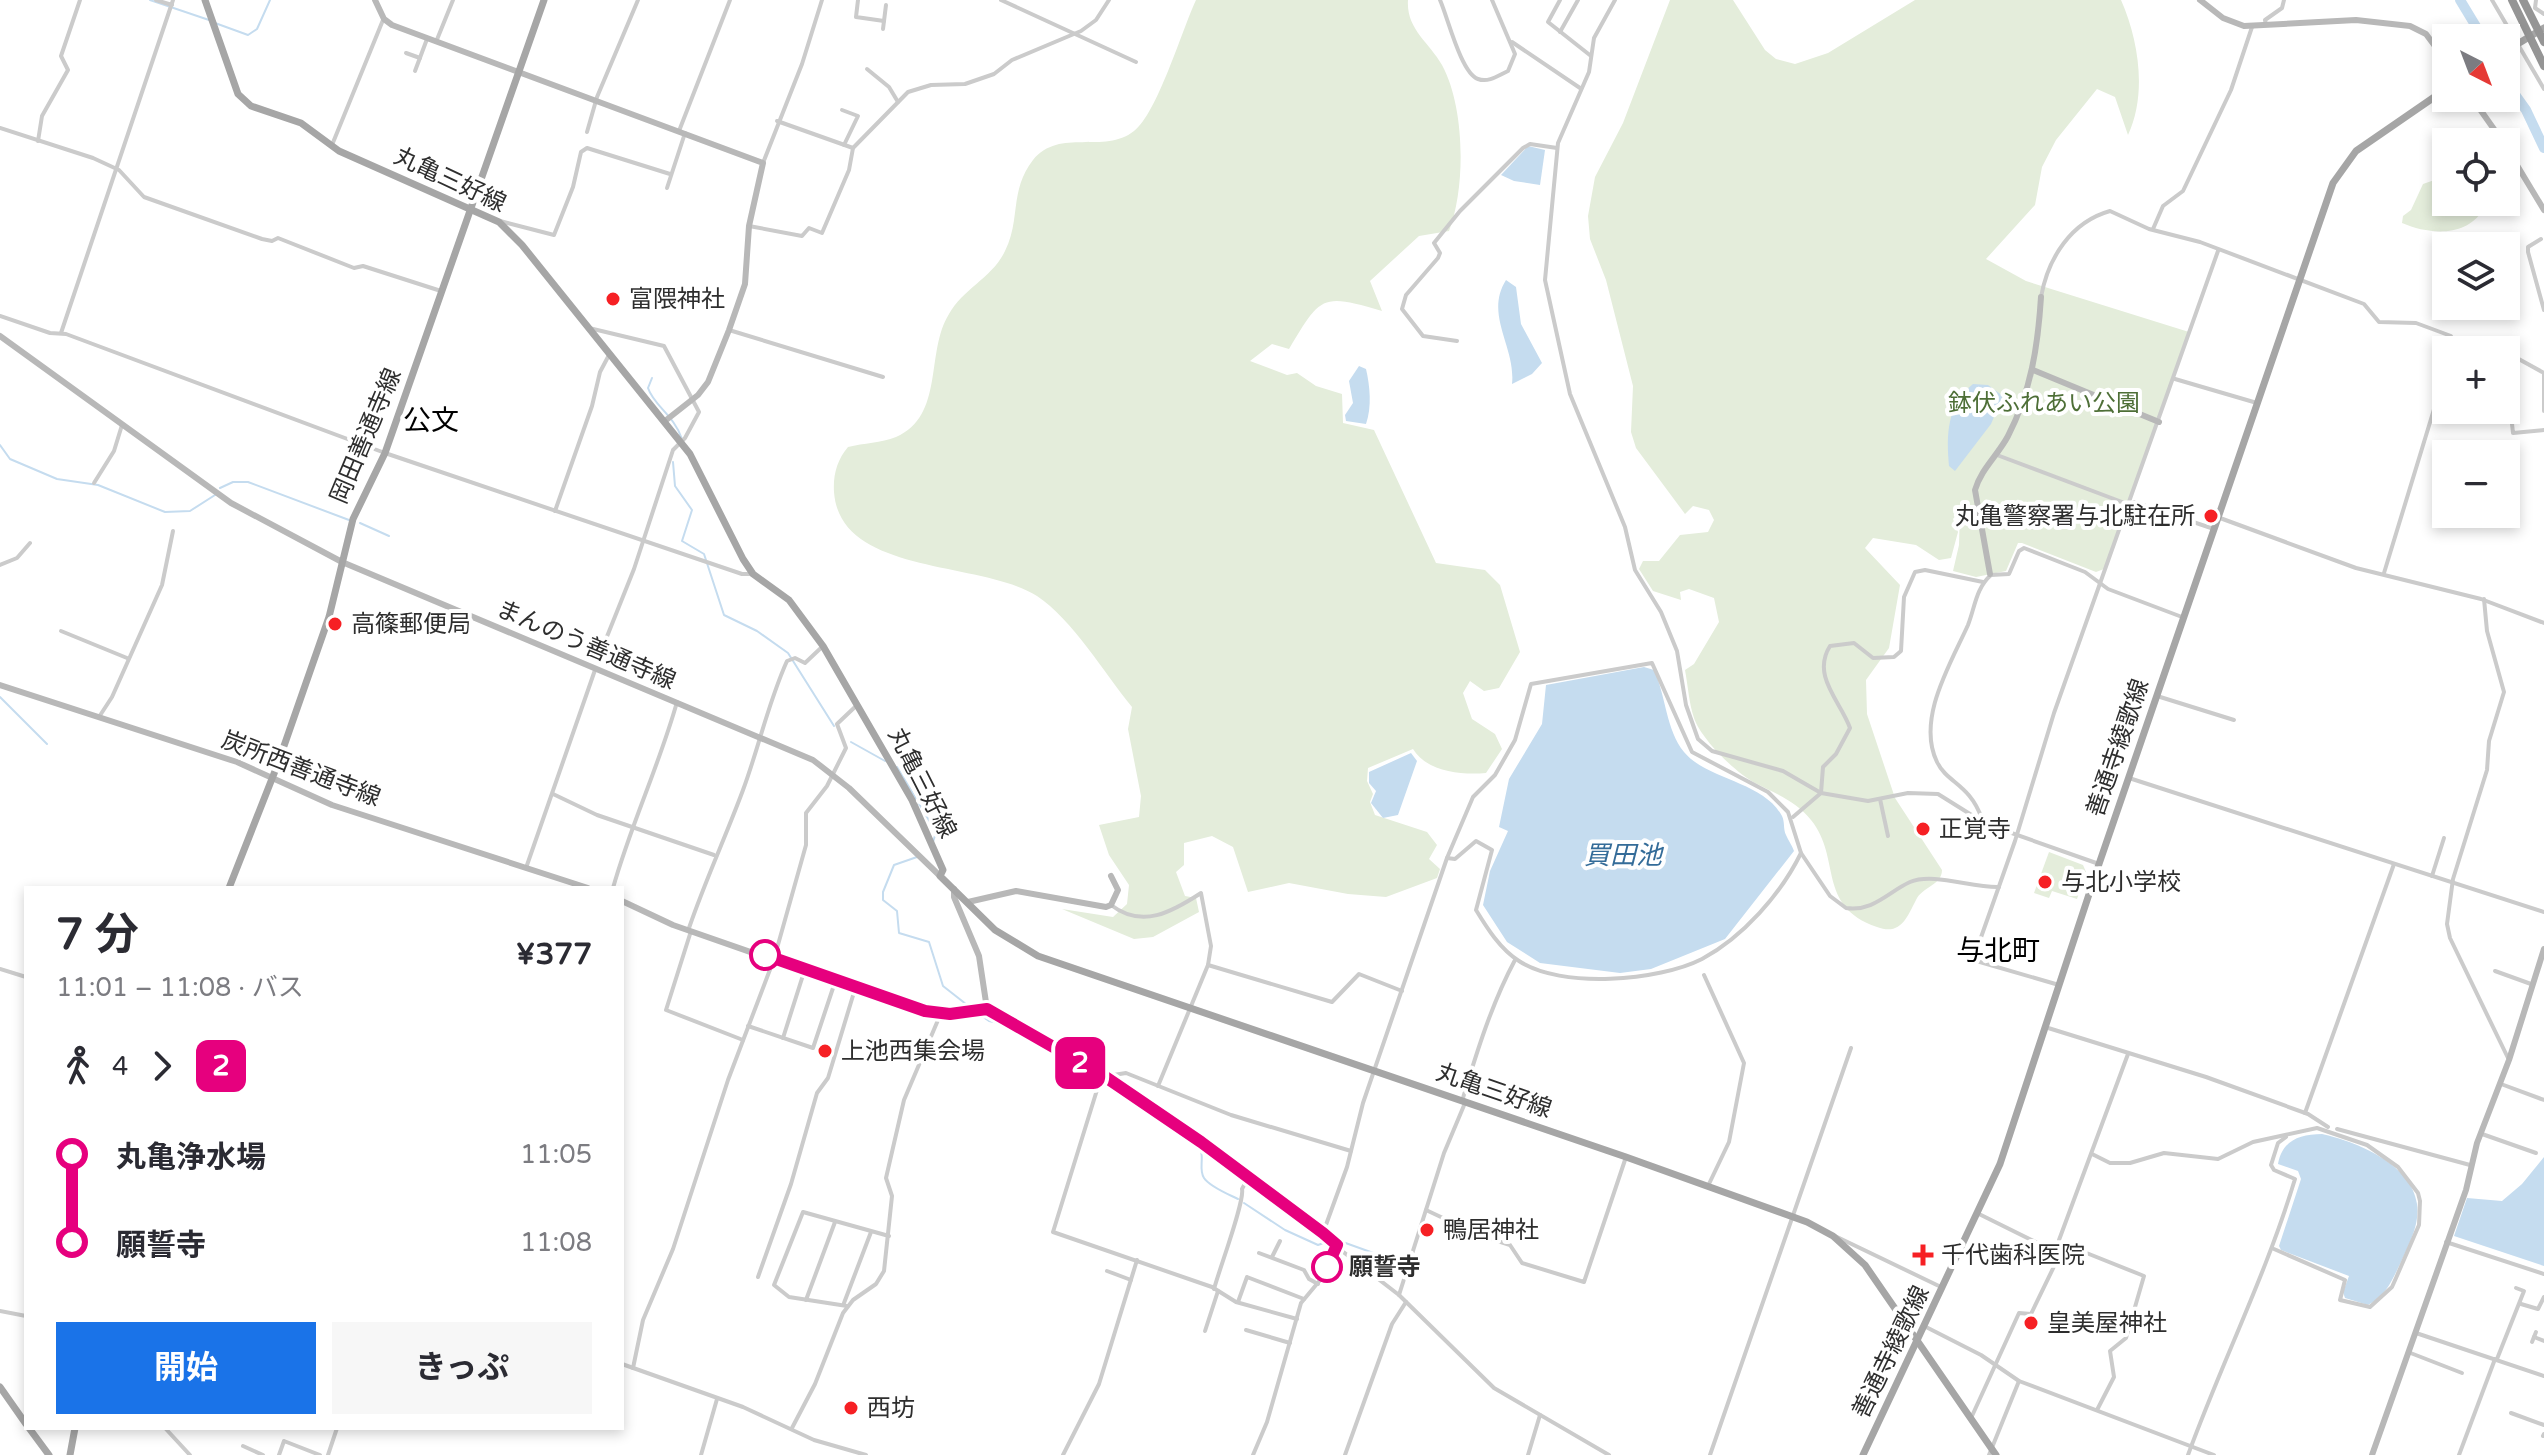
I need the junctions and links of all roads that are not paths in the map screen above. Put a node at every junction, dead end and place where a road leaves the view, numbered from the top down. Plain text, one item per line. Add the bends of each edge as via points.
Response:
1 (80, 0) edge
2 (156, 0) edge
3 (205, 0) edge
4 (375, 0) edge
5 (453, 0) edge
6 (544, 0) edge
7 (638, 0) edge
8 (730, 0) edge
9 (822, 0) edge
10 (858, 0) edge
11 (1001, 0) edge
12 (1109, 0) edge
13 (1440, 0) edge
14 (1492, 0) edge
15 (1560, 0) edge
16 (1578, 0) edge
17 (1615, 0) edge
18 (2200, 0) edge
19 (2284, 0) edge
20 (2492, 0) edge
21 (2512, 0) edge
22 (2523, 0) edge
23 (2536, 0) edge
24 (172, 2) edge
25 (886, 5) dead end
26 (2544, 14) edge
27 (384, 19) junction
28 (884, 21) junction
29 (2502, 24) edge
30 (2252, 27) junction
31 (2266, 27) junction
32 (883, 29) dead end
33 (2542, 30) edge
34 (1560, 32) junction
35 (1073, 35) junction
36 (2529, 36) junction
37 (427, 38) junction
38 (436, 42) junction
39 (1512, 42) junction
40 (2432, 42) edge
41 (2520, 42) edge
42 (2544, 42) edge
43 (406, 53) dead end
44 (1591, 56) junction
45 (420, 58) junction
46 (2520, 59) edge
47 (1136, 62) dead end
48 (2544, 66) edge
49 (867, 69) dead end
50 (415, 71) dead end
51 (519, 73) junction
52 (1580, 88) junction
53 (2544, 89) edge
54 (2432, 99) edge
55 (596, 101) junction
56 (898, 102) junction
57 (842, 110) dead end
58 (777, 121) junction
59 (0, 128) edge
60 (587, 132) dead end
61 (682, 132) junction
62 (38, 141) junction
63 (844, 145) junction
64 (331, 147) junction
65 (853, 148) junction
66 (1557, 148) junction
67 (763, 163) junction
68 (119, 170) junction
69 (2520, 170) edge
70 (670, 174) junction
71 (667, 188) dead end
72 (472, 210) junction
73 (2544, 210) edge
74 (499, 222) junction
75 (749, 226) junction
76 (2153, 229) junction
77 (2541, 239) dead end
78 (2218, 251) junction
79 (2300, 279) junction
80 (443, 292) junction
81 (2041, 297) joint
82 (2544, 310) edge
83 (0, 316) edge
84 (588, 327) junction
85 (729, 330) junction
86 (61, 333) junction
87 (0, 336) edge
88 (2450, 336) edge
89 (1457, 341) dead end
90 (610, 354) junction
91 (2520, 360) edge
92 (2033, 370) junction
93 (2544, 372) edge
94 (883, 377) dead end
95 (2175, 379) junction
96 (691, 400) junction
97 (2257, 403) junction
98 (2544, 411) edge
99 (2432, 416) edge
100 (668, 418) junction
101 (123, 422) junction
102 (2159, 422) junction
103 (2512, 424) edge
104 (2544, 430) edge
105 (681, 442) junction
106 (385, 453) junction
107 (1995, 454) junction
108 (94, 483) dead end
109 (2130, 505) junction
110 (555, 511) junction
111 (2219, 518) junction
112 (2215, 530) junction
113 (173, 531) dead end
114 (641, 541) junction
115 (30, 543) dead end
116 (342, 562) junction
117 (0, 565) edge
118 (2384, 573) junction
119 (753, 574) junction
120 (1990, 574) junction
121 (1983, 582) junction
122 (2101, 585) junction
123 (2484, 599) junction
124 (2185, 618) junction
125 (2544, 623) edge
126 (61, 631) dead end
127 (823, 646) junction
128 (127, 658) junction
129 (597, 663) junction
130 (0, 685) edge
131 (2157, 696) junction
132 (677, 702) junction
133 (858, 704) junction
134 (99, 717) junction
135 (2234, 720) dead end
136 (758, 736) junction
137 (832, 774) junction
138 (2129, 778) junction
139 (273, 779) junction
140 (1821, 793) junction
141 (553, 794) junction
142 (1880, 799) junction
143 (1793, 817) junction
144 (1982, 821) junction
145 (631, 825) junction
146 (2015, 835) junction
147 (1888, 836) dead end
148 (2444, 838) dead end
149 (1801, 853) junction
150 (714, 855) junction
151 (1447, 858) junction
152 (2099, 864) junction
153 (2394, 864) junction
154 (526, 868) junction
155 (940, 876) junction
156 (1111, 876) dead end
157 (2432, 876) junction
158 (2453, 883) junction
159 (230, 886) edge
160 (582, 886) edge
161 (614, 886) edge
162 (1999, 887) junction
163 (954, 889) junction
164 (624, 902) edge
165 (968, 902) junction
166 (1111, 905) junction
167 (2544, 912) edge
168 (690, 929) junction
169 (2544, 949) edge
170 (774, 959) junction
171 (1515, 959) junction
172 (1208, 965) junction
173 (0, 969) edge
174 (805, 969) junction
175 (2495, 971) dead end
176 (1704, 975) dead end
177 (24, 976) edge
178 (835, 980) junction
179 (2531, 984) junction
180 (2059, 985) junction
181 (855, 987) junction
182 (1402, 991) junction
183 (987, 1009) junction
184 (1190, 1009) junction
185 (941, 1013) junction
186 (748, 1026) junction
187 (2045, 1027) junction
188 (783, 1038) junction
189 (743, 1040) junction
190 (1851, 1048) dead end
191 (2128, 1054) junction
192 (2509, 1060) junction
193 (1373, 1071) junction
194 (1102, 1077) junction
195 (2500, 1083) junction
196 (1158, 1086) junction
197 (2544, 1100) edge
198 (1465, 1103) junction
199 (2305, 1113) junction
200 (2480, 1133) junction
201 (2288, 1135) junction
202 (1351, 1151) junction
203 (2536, 1153) dead end
204 (2092, 1154) junction
205 (1626, 1157) junction
206 (2472, 1166) junction
207 (1249, 1178) junction
208 (1708, 1186) junction
209 (1426, 1210) junction
210 (1979, 1214) junction
211 (1793, 1217) junction
212 (835, 1222) junction
213 (871, 1232) junction
214 (1323, 1233) junction
215 (889, 1236) junction
216 (1833, 1236) junction
217 (1280, 1241) dead end
218 (2446, 1242) junction
219 (1337, 1245) junction
220 (2274, 1249) junction
221 (1259, 1253) dead end
222 (2060, 1254) junction
223 (1272, 1257) junction
224 (1137, 1260) junction
225 (1107, 1271) dead end
226 (2544, 1274) edge
227 (758, 1277) dead end
228 (1131, 1280) junction
229 (1318, 1284) junction
230 (2516, 1288) dead end
231 (1944, 1289) junction
232 (1216, 1290) junction
233 (1399, 1295) junction
234 (2544, 1297) edge
235 (1304, 1299) junction
236 (806, 1300) junction
237 (1238, 1302) junction
238 (1406, 1302) junction
239 (845, 1304) junction
240 (2521, 1304) junction
241 (0, 1311) edge
242 (24, 1316) edge
243 (1297, 1319) junction
244 (1926, 1327) junction
245 (1246, 1330) dead end
246 (1205, 1331) dead end
247 (2413, 1333) junction
248 (2534, 1337) dead end
249 (1919, 1341) junction
250 (2544, 1341) edge
251 (1290, 1343) junction
252 (2407, 1351) junction
253 (2496, 1359) junction
254 (1994, 1363) junction
255 (624, 1365) edge
256 (633, 1368) junction
257 (2462, 1373) dead end
258 (2544, 1376) edge
259 (2019, 1381) junction
260 (0, 1387) edge
261 (717, 1399) junction
262 (2097, 1410) junction
263 (2511, 1413) dead end
264 (1540, 1414) junction
265 (1972, 1416) junction
266 (24, 1420) edge
267 (2544, 1425) edge
268 (792, 1428) junction
269 (31, 1430) edge
270 (75, 1430) edge
271 (167, 1430) edge
272 (336, 1430) edge
273 (243, 1446) dead end
274 (2191, 1446) junction
275 (1993, 1453) edge
276 (49, 1455) edge
277 (70, 1455) edge
278 (190, 1455) edge
279 (263, 1455) edge
280 (279, 1455) edge
281 (320, 1455) edge
282 (328, 1455) edge
283 (701, 1455) edge
284 (866, 1455) edge
285 (1063, 1455) edge
286 (1253, 1455) edge
287 (1345, 1455) edge
288 (1528, 1455) edge
289 (1609, 1455) edge
290 (1710, 1455) edge
291 (1863, 1455) edge
292 (2188, 1455) edge
293 (2214, 1455) edge
294 (2372, 1455) edge
295 (2459, 1455) edge

1 - 62 street via 61,56 68,70 42,116
2 - 24 street
3 - 64 main road, 丸亀三好線 via 238,94 251,106 301,123
4 - 27 main road
5 - 38 street
6 - 51 main road, 岡田善通寺線
7 - 55 street
8 - 61 street
9 - 58 street
10 - 28 street via 856,17
11 - 35 street
12 - 35 street via 1096,20
13 - 39 street via 1464,66 1477,79 1508,71 1515,54
14 - 39 street
15 - 34 street via 1548,22
16 - 34 street
17 - 44 street via 1594,38
18 - 30 main road via 2233,24
19 - 31 street via 2282,8 2265,20
20 - 29 street
21 - 36 highway
22 - 33 highway
23 - 26 street via 2535,8
24 - 68 street
25 - 28 street
27 - 37 main road
27 - 64 street
28 - 32 street
30 - 31 main road
30 - 76 street via 2231,90 2183,191 2163,206
31 - 40 main road via 2356,20 2410,26
33 - 36 main road
33 - 42 highway
34 - 44 street
35 - 47 street
35 - 56 street via 1012,60 983,79 919,86
36 - 41 main road
36 - 48 highway
37 - 38 main road
37 - 45 street
38 - 51 main road
39 - 52 street
43 - 45 street
44 - 52 street
45 - 50 street
46 - 53 street
49 - 56 street
51 - 55 main road
51 - 72 main road, 岡田善通寺線
52 - 66 street
54 - 79 main road, 善通寺綾歌線 via 2344,163
55 - 60 street
55 - 61 main road
56 - 65 street
57 - 63 street via 858,116
58 - 63 street
58 - 67 street
59 - 62 street
61 - 67 main road
61 - 70 street
62 - 68 street
63 - 65 street
64 - 72 main road, 丸亀三好線
65 - 75 street via 822,233 809,228 802,236
66 - 89 street via 1523,148 1434,243 1438,258 1404,299 1402,309 1423,336
66 - 140 street via 1545,280 1565,377 1625,527 1635,570 1677,651 1694,732 1712,751 1783,771
67 - 75 main road
68 - 80 street via 144,197 262,239 278,238 354,268 363,266
68 - 86 street
69 - 73 main road
70 - 71 street
70 - 74 street via 587,148 581,152 554,235
72 - 74 main road, 丸亀三好線
72 - 80 main road, 岡田善通寺線
74 - 84 main road, 丸亀三好線
75 - 85 main road via 745,284
76 - 78 street
76 - 81 street via 2110,211 2094,219 2062,243
77 - 82 street via 2528,252
78 - 79 street
78 - 95 street
79 - 88 street via 2364,304 2379,322 2416,323
79 - 97 main road, 善通寺綾歌線
80 - 106 main road, 岡田善通寺線
81 - 92 main road
83 - 86 street
84 - 90 main road, 丸亀三好線
84 - 96 street via 664,346
85 - 94 street
85 - 96 main road via 708,382
86 - 106 street
87 - 101 main road, まんのう善通寺線
90 - 100 main road, 丸亀三好線
90 - 110 street
91 - 93 street
92 - 102 main road
92 - 107 main road via 2011,429
93 - 98 street
95 - 97 street
95 - 102 street
96 - 100 main road
96 - 105 street via 698,418
97 - 111 main road, 善通寺綾歌線
99 - 118 street
100 - 105 main road, 丸亀三好線
101 - 108 street via 114,451
101 - 116 main road, まんのう善通寺線 via 231,503
102 - 109 street
103 - 104 street via 2513,433
105 - 114 street via 673,450
105 - 119 main road, 丸亀三好線
106 - 110 street
106 - 116 main road, 岡田善通寺線 via 353,519
107 - 109 street
107 - 120 main road via 1978,481 1975,500
109 - 112 street via 2134,502
109 - 122 street
110 - 114 street
111 - 112 main road, 善通寺綾歌線
111 - 118 street via 2346,565
112 - 124 main road, 善通寺綾歌線
113 - 128 street via 162,585
114 - 119 street
114 - 129 street
115 - 117 street via 17,558
116 - 129 main road, まんのう善通寺線
116 - 139 main road, 岡田善通寺線 via 329,617
118 - 123 street
119 - 127 main road, 丸亀三好線 via 789,600
120 - 121 street
120 - 122 street via 2009,574 2024,548 2085,572
121 - 140 street via 1915,572 1904,597 1901,651 1894,657 1873,658 1854,643 1830,646 1823,661 1829,688 1850,728 1823,767
121 - 144 street via 1945,677 1932,731 1937,762 1977,803
122 - 124 street
122 - 146 street
123 - 125 street
123 - 158 street via 2502,704
124 - 131 main road, 善通寺綾歌線
126 - 128 street
127 - 133 main road, 丸亀三好線
127 - 136 street via 805,663 787,661
128 - 134 street
129 - 132 main road, まんのう善通寺線
129 - 141 street
130 - 134 main road, 炭所西善通寺線
131 - 135 street
131 - 138 main road, 善通寺綾歌線
132 - 136 main road, まんのう善通寺線
132 - 145 street via 654,778
133 - 137 street via 836,727 846,748
133 - 155 main road, 丸亀三好線 via 925,825 943,870
134 - 139 main road, 炭所西善通寺線
136 - 137 main road, まんのう善通寺線 via 795,750
136 - 150 street via 743,789
137 - 155 main road, まんのう善通寺線
137 - 170 street via 806,813 806,845
138 - 152 main road, 善通寺綾歌線
138 - 153 street
139 - 154 main road, 炭所西善通寺線 via 332,805
139 - 159 main road, 岡田善通寺線
140 - 142 street
140 - 143 street
141 - 145 street
141 - 154 street
142 - 144 street via 1938,794
142 - 147 street
143 - 149 street
143 - 151 street via 1768,792 1692,752 1656,668 1649,663 1531,684 1515,740 1495,775 1473,797
144 - 146 street
145 - 150 street
145 - 161 street
146 - 152 street
146 - 162 street
148 - 157 street
149 - 162 street via 1830,896 1850,909 1867,907 1922,879
149 - 171 street via 1747,926 1694,963 1606,979 1556,973
150 - 168 street
151 - 171 street via 1455,859 1476,841 1492,850 1476,910
151 - 182 street
152 - 180 main road, 善通寺綾歌線
153 - 157 street
153 - 199 street
154 - 160 main road, 炭所西善通寺線
155 - 163 main road, 丸亀三好線
156 - 166 main road via 1118,890
157 - 158 street
158 - 167 street
158 - 192 street via 2450,938
162 - 180 street via 1973,960
163 - 165 main road, 丸亀三好線
163 - 183 main road via 984,973
164 - 168 main road
165 - 166 main road via 1016,891
165 - 184 main road, 丸亀三好線 via 1006,938 1038,956
166 - 172 street via 1129,916 1149,918 1201,893 1211,946
168 - 170 main road
168 - 189 street via 666,1010
169 - 179 main road
170 - 174 main road
170 - 186 street
171 - 198 street via 1475,1058
172 - 182 street via 1332,1002 1359,974
172 - 184 street
173 - 177 street
174 - 178 main road
174 - 188 street
175 - 179 street
176 - 208 street via 1744,1063 1729,1142
178 - 181 main road
178 - 188 street via 813,1048
179 - 192 main road
180 - 187 main road, 善通寺綾歌線
181 - 185 main road
181 - 227 street
182 - 193 street
183 - 185 main road
183 - 194 street
184 - 193 main road, 丸亀三好線
184 - 196 street
185 - 215 street via 904,1100 886,1178 892,1196
186 - 188 street
186 - 189 street
187 - 191 street
187 - 210 main road, 善通寺綾歌線
189 - 256 street via 673,1249 643,1320
190 - 211 street
191 - 199 street
191 - 204 street
192 - 195 main road
193 - 198 main road, 丸亀三好線
193 - 202 street
194 - 196 street via 1126,1073
194 - 207 street
194 - 224 street via 1053,1232
195 - 197 street
195 - 200 main road
196 - 202 street via 1231,1115
198 - 205 main road, 丸亀三好線
198 - 209 street
199 - 206 street via 2318,1123 2374,1142 2404,1145
200 - 203 street
200 - 206 main road
201 - 204 street via 2253,1142 2218,1159 2164,1153 2110,1163
201 - 220 street via 2278,1143 2271,1165 2295,1179
201 - 220 street via 2325,1128 2376,1150 2418,1193 2419,1225 2392,1287 2370,1307 2340,1300 2345,1280
202 - 214 street
204 - 222 street via 2059,1240
205 - 208 main road, 丸亀三好線
205 - 209 street via 1584,1282 1522,1263 1510,1245
206 - 218 main road
207 - 214 street
207 - 232 street
208 - 211 main road, 丸亀三好線
209 - 233 street
210 - 222 street
210 - 231 main road, 善通寺綾歌線
211 - 216 main road, 丸亀三好線
211 - 290 street
212 - 213 street
212 - 236 street
212 - 236 street via 803,1212 774,1285 789,1297
213 - 215 street
213 - 239 street
214 - 219 street
215 - 239 street via 881,1278
216 - 231 street via 1839,1234
216 - 249 main road, 丸亀三好線 via 1865,1265
217 - 223 street
218 - 226 street
218 - 247 main road
219 - 229 street
219 - 233 street
220 - 274 street
221 - 223 street
222 - 254 street via 2031,1314 2019,1313
222 - 262 street via 2084,1252 2144,1276 2126,1338 2110,1351 2114,1377
223 - 229 street via 1304,1270
224 - 228 street
224 - 232 street
225 - 228 street
228 - 285 street via 1099,1384
229 - 235 street
230 - 240 street via 2524,1291
231 - 244 main road, 善通寺綾歌線
232 - 237 street
232 - 246 street
233 - 238 street
234 - 240 street via 2538,1309
235 - 237 street via 1247,1277
235 - 243 street
236 - 239 street
237 - 243 street
238 - 264 street via 1494,1388
238 - 287 street via 1392,1324
239 - 268 street
240 - 253 street
241 - 242 street
243 - 251 street
244 - 249 main road, 善通寺綾歌線
244 - 254 street
245 - 251 street
247 - 252 main road
247 - 253 street
248 - 250 street
249 - 265 main road, 丸亀三好線
249 - 291 main road, 善通寺綾歌線
251 - 286 street
252 - 257 street
252 - 294 main road
253 - 258 street
253 - 295 street
254 - 259 street
254 - 265 street
255 - 256 street
256 - 261 street
259 - 262 street
259 - 275 street
260 - 266 main road
261 - 268 street
261 - 283 street
262 - 274 street
263 - 267 street
264 - 288 street
264 - 289 street
265 - 275 main road, 丸亀三好線
268 - 284 street
269 - 276 main road
270 - 277 main road
271 - 278 street
272 - 282 street
273 - 279 street
274 - 292 street
274 - 293 street
280 - 281 street via 284,1441

